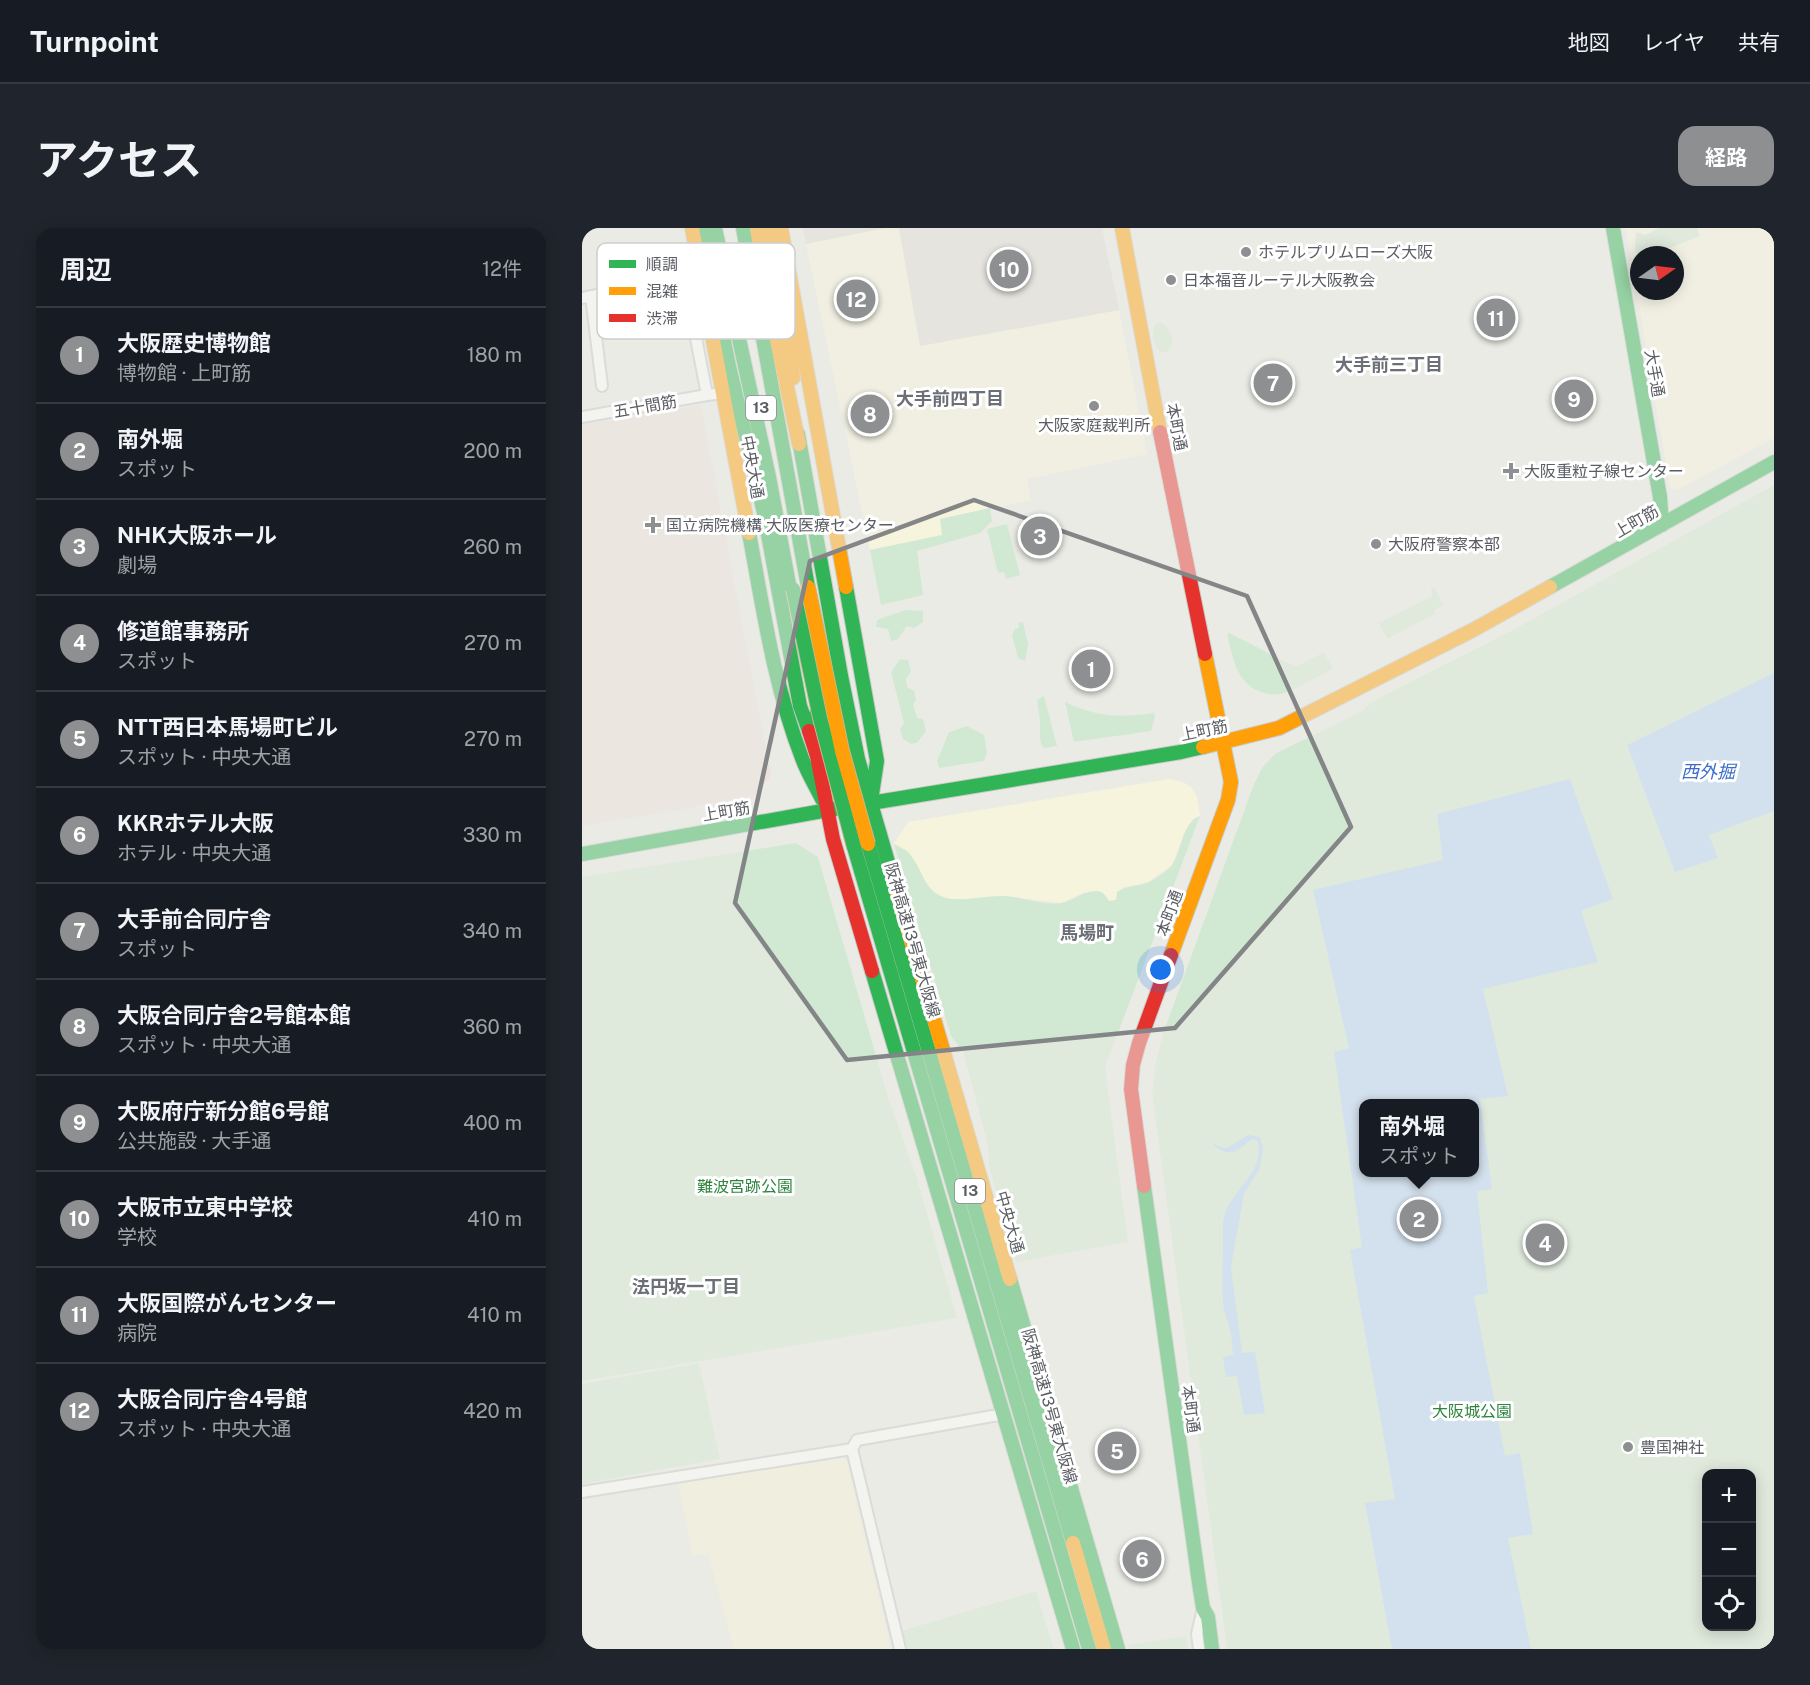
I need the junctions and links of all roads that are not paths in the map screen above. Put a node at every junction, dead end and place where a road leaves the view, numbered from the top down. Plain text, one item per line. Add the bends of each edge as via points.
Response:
1 (692, 228) edge
2 (701, 228) edge
3 (715, 228) edge
4 (728, 228) edge
5 (743, 228) edge
6 (757, 228) edge
7 (769, 228) edge
8 (781, 228) edge
9 (1122, 228) edge
10 (1612, 228) edge
11 (695, 243) edge
12 (704, 243) edge
13 (718, 243) edge
14 (731, 243) edge
15 (746, 243) edge
16 (760, 243) edge
17 (772, 243) edge
18 (784, 243) edge
19 (586, 297) edge
20 (795, 301) edge
21 (696, 339) edge
22 (713, 339) edge
23 (724, 339) edge
24 (739, 339) edge
25 (748, 339) edge
26 (763, 339) edge
27 (777, 339) edge
28 (789, 339) edge
29 (602, 386) dead end
30 (723, 393) junction
31 (707, 396) junction
32 (582, 417) edge
33 (799, 444) junction
34 (1774, 462) edge
35 (1662, 525) junction
36 (796, 650) junction
37 (1224, 743) junction
38 (871, 803) junction
39 (828, 810) junction
40 (582, 854) edge
41 (880, 910) junction
42 (1004, 1414) junction
43 (852, 1449) junction
44 (1046, 1476) junction
45 (582, 1492) edge
46 (1203, 1608) junction
47 (900, 1649) edge
48 (1073, 1649) edge
49 (1089, 1649) edge
50 (1104, 1649) edge
51 (1118, 1649) edge
52 (1199, 1649) edge
53 (1212, 1649) edge

1 - 11 main road, 中央大通
2 - 12 main road, 中央大通
3 - 13 main road, bridge
4 - 14 main road, 阪神高速13号東大阪線 / 13, bridge
5 - 15 main road, 阪神高速13号東大阪線 / 13, bridge
6 - 16 main road
7 - 17 main road, 中央大通
8 - 18 main road, 中央大通
9 - 37 main road, 本町通
10 - 35 main road, 大手通
19 - 29 street
20 - 38 main road, 中央大通 via 877,761
21 - 31 street
22 - 30 main road, 中央大通
23 - 36 main road, 中央大通
24 - 36 main road, bridge via 769,477
25 - 41 main road, 阪神高速13号東大阪線 / 13, bridge via 809,676 837,787
26 - 41 main road, 阪神高速13号東大阪線 / 13, bridge via 825,676
27 - 33 main road
28 - 33 main road, 中央大通
30 - 31 street, 五十間筋
30 - 39 main road, 中央大通 via 784,704 802,759
31 - 32 street, 五十間筋
33 - 38 main road, 中央大通 via 841,676
34 - 35 main road, 上町筋
35 - 37 main road, 上町筋 via 1473,630 1279,728
36 - 39 main road, 中央大通 via 813,705 817,756
37 - 38 main road, 上町筋
37 - 46 main road, 本町通 via 1231,782 1228,800 1139,1043 1131,1089
38 - 39 main road, 上町筋
38 - 51 main road, 中央大通
39 - 40 main road, 上町筋
39 - 42 main road, 中央大通 via 840,864
41 - 44 main road, 阪神高速13号東大阪線 / 13
42 - 43 street via 857,1440
42 - 48 main road, 中央大通
43 - 45 street
43 - 47 street
44 - 49 main road, 阪神高速13号東大阪線 / 13
44 - 50 main road, 阪神高速13号東大阪線 / 13
46 - 52 street via 1197,1634
46 - 53 main road, 本町通

